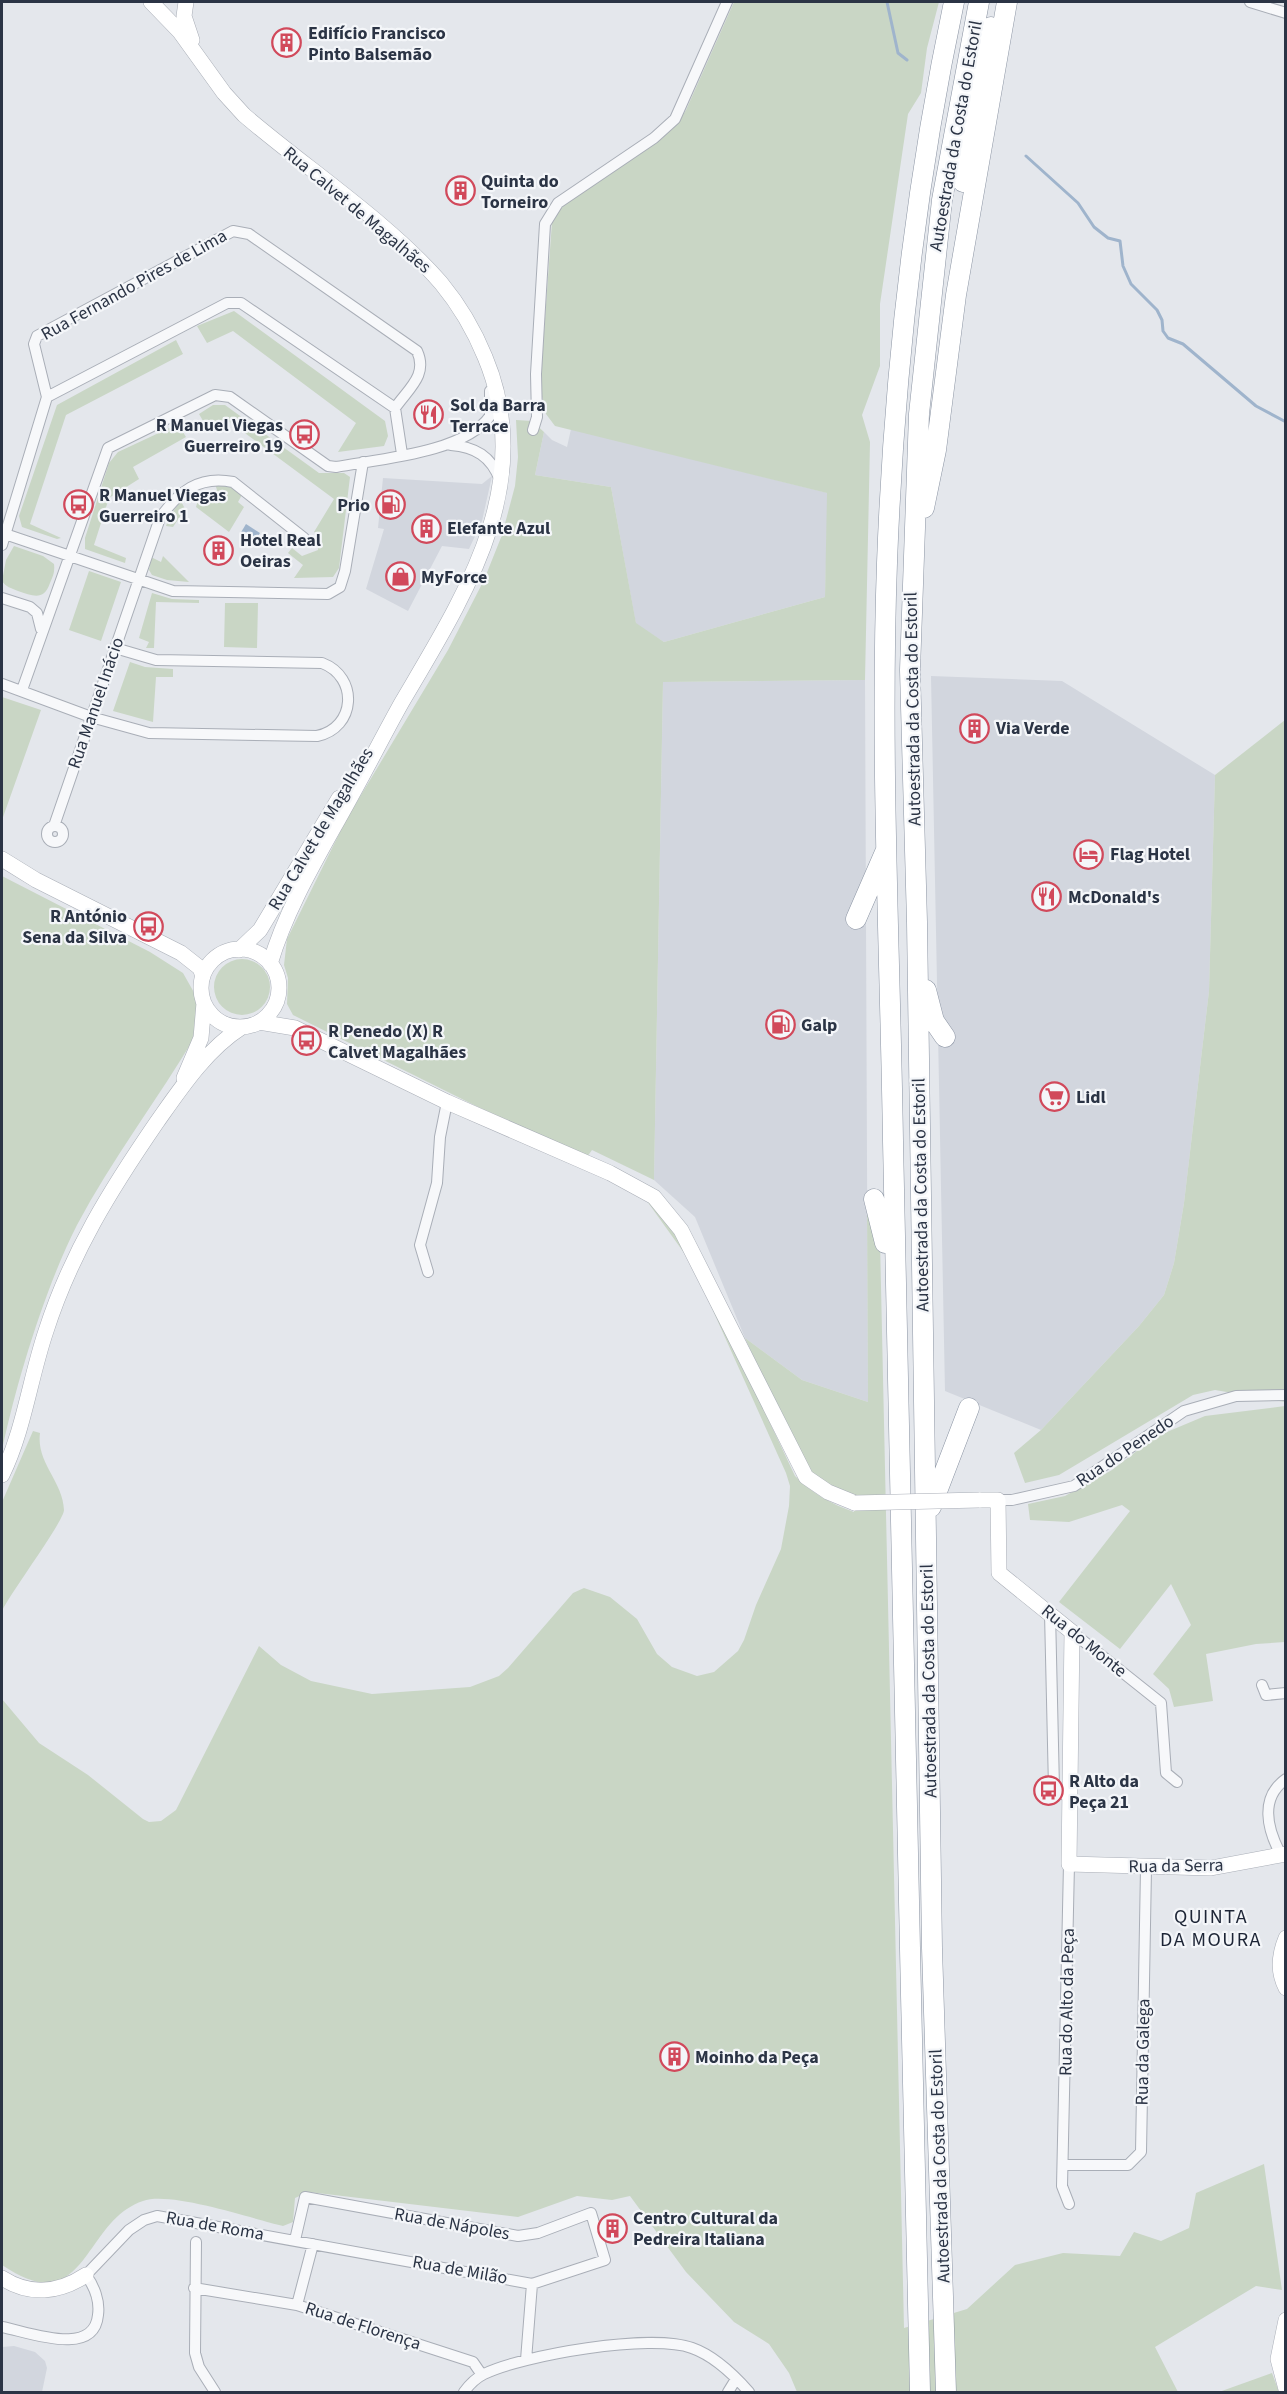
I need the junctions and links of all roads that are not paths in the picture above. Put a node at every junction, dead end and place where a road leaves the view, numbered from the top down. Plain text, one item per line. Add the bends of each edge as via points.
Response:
1 (186, 2) edge
2 (727, 2) edge
3 (954, 2) edge
4 (979, 2) edge
5 (997, 2) edge
6 (1007, 2) edge
7 (1250, 2) edge
8 (156, 6) edge
9 (1286, 13) edge
10 (204, 64) junction
11 (962, 264) junction
12 (490, 370) junction
13 (47, 398) junction
14 (395, 408) junction
15 (533, 430) dead end
16 (447, 445) junction
17 (402, 454) junction
18 (363, 462) junction
19 (502, 485) junction
20 (5, 534) junction
21 (304, 538) dead end
22 (2, 545) edge
23 (71, 556) junction
24 (912, 567) junction
25 (139, 581) junction
26 (56, 593) junction
27 (3, 598) edge
28 (30, 607) junction
29 (41, 636) junction
30 (115, 648) junction
31 (2, 684) edge
32 (22, 690) junction
33 (400, 705) junction
34 (91, 717) junction
35 (54, 825) dead end
36 (888, 845) junction
37 (2, 859) edge
38 (856, 918) dead end
39 (917, 922) junction
40 (239, 950) junction
41 (181, 953) junction
42 (214, 959) junction
43 (270, 964) junction
44 (203, 976) junction
45 (277, 1000) junction
46 (204, 1003) junction
47 (259, 1022) junction
48 (242, 1027) junction
49 (295, 1028) junction
50 (945, 1037) dead end
51 (177, 1094) junction
52 (447, 1102) junction
53 (874, 1199) dead end
54 (428, 1272) dead end
55 (896, 1308) junction
56 (1286, 1395) edge
57 (969, 1408) dead end
58 (2, 1475) edge
59 (998, 1500) junction
60 (927, 1518) junction
61 (1050, 1613) junction
62 (1072, 1632) junction
63 (1262, 1685) dead end
64 (1286, 1693) edge
65 (1286, 1779) edge
66 (1177, 1782) dead end
67 (1071, 1799) junction
68 (1283, 1854) edge
69 (1069, 1864) junction
70 (1146, 1868) junction
71 (1286, 1938) edge
72 (1286, 1988) edge
73 (1064, 2165) junction
74 (1069, 2204) dead end
75 (295, 2240) junction
76 (196, 2242) dead end
77 (313, 2244) junction
78 (604, 2260) joint
79 (86, 2275) junction
80 (2, 2278) edge
81 (532, 2284) junction
82 (194, 2288) junction
83 (297, 2305) junction
84 (1286, 2320) edge
85 (2, 2327) edge
86 (526, 2360) junction
87 (482, 2375) junction
88 (736, 2379) junction
89 (1285, 2387) edge
90 (215, 2392) edge
91 (464, 2392) edge
92 (728, 2392) edge
93 (749, 2392) edge
94 (920, 2392) edge
95 (946, 2392) edge

1 - 8 street via 173,12
1 - 10 street via 186,24
2 - 15 street via 675,119 654,138 558,203 545,224 537,417
3 - 36 highway, Autoestrada da Costa do Estoril via 919,197 895,411 887,567
4 - 24 highway, Autoestrada da Costa do Estoril via 942,200 919,414
5 - 11 highway via 980,78 957,223
6 - 11 highway
7 - 9 street
8 - 10 street
10 - 12 street, Rua Calvet de Magalhães via 244,115 434,275 464,314
11 - 24 highway via 936,450
12 - 16 street via 490,416 470,436
12 - 19 street, Rua Calvet de Magalhães via 504,425
13 - 14 street via 227,303 241,303
13 - 14 street, Rua Fernando Pires de Lima via 34,344 37,336 233,231 249,234 417,351 421,371
13 - 20 street
14 - 17 street
16 - 17 street
16 - 19 street via 479,452 492,465
17 - 18 street
18 - 23 street via 328,466 230,397 216,395 108,448
18 - 25 street via 345,571 335,592 321,595 173,591
19 - 33 street, Rua Calvet de Magalhães via 466,590
20 - 22 street
20 - 23 street
21 - 25 street, Rua Manuel Inácio via 232,482 219,479 202,483 174,497 160,518
23 - 25 street
23 - 26 street
24 - 39 highway, Autoestrada da Costa do Estoril via 910,670
25 - 30 street, Rua Manuel Inácio
26 - 28 street via 47,603
26 - 29 street
27 - 28 street
28 - 29 street via 38,613
29 - 32 street
30 - 34 street, Rua Manuel Inácio
30 - 34 street via 156,660 322,663 336,669 345,682 346,713 337,729 317,736 149,734
31 - 32 street
32 - 34 street
33 - 40 street, Rua Calvet de Magalhães via 358,766 260,930
33 - 43 street, Rua Calvet de Magalhães via 285,923
34 - 35 street, Rua Manuel Inácio
36 - 38 highway
36 - 55 highway, Autoestrada da Costa do Estoril
37 - 41 street
39 - 50 highway via 929,1006
39 - 60 highway, Autoestrada da Costa do Estoril
40 - 42 street
40 - 43 street via 261,956
41 - 42 street
41 - 44 street via 200,968
42 - 44 street
43 - 45 street via 278,981
44 - 46 street
45 - 47 street
45 - 49 street
46 - 48 street via 219,1021
46 - 51 street via 201,1038
47 - 48 street
47 - 49 street
48 - 51 street via 222,1040
49 - 52 street
51 - 58 street via 119,1176 72,1259 45,1332
52 - 54 street via 437,1184 420,1245
52 - 59 street, bridge via 610,1173 654,1197 681,1230 806,1477 855,1503
53 - 55 highway via 882,1223
55 - 94 highway, Autoestrada da Costa do Estoril
56 - 59 street, Rua do Penedo via 1236,1396 1184,1411 1074,1486
57 - 60 highway
59 - 61 street, Rua do Monte via 999,1573
60 - 95 highway, Autoestrada da Costa do Estoril via 932,1948
61 - 62 street, Rua do Monte
61 - 67 street via 1054,1788
62 - 66 street, Rua do Monte via 1161,1703 1166,1773
62 - 67 street, Rua do Alto da Peça
63 - 64 street via 1266,1695
65 - 68 street via 1272,1797 1268,1811 1270,1833
67 - 69 street, Rua do Alto da Peça
68 - 70 street, Rua da Serra via 1211,1868
69 - 70 street, Rua da Serra
69 - 73 street, Rua do Alto da Peça
70 - 73 street, Rua da Galega via 1141,2152 1128,2165
71 - 72 street via 1279,1970
73 - 74 street, Rua do Alto da Peça via 1062,2186
75 - 77 street, Rua de Roma
75 - 78 street, Rua de Nápoles via 305,2198 518,2236 591,2213
75 - 79 street, Rua de Roma via 150,2217 129,2230
76 - 82 street
77 - 81 street, Rua de Milão
77 - 83 street, Rua de Florença
78 - 81 street, Rua de Milão
79 - 80 street, Rua de Roma via 68,2287 42,2291 21,2288
79 - 85 street via 99,2311 94,2329 84,2339 69,2340
81 - 86 street
82 - 83 street
82 - 90 street via 196,2360
83 - 87 street, Rua de Florença via 473,2362
84 - 89 street via 1278,2350 1278,2367
86 - 87 street
86 - 88 street via 636,2343 672,2343 711,2357
87 - 91 street
88 - 92 street
88 - 93 street

